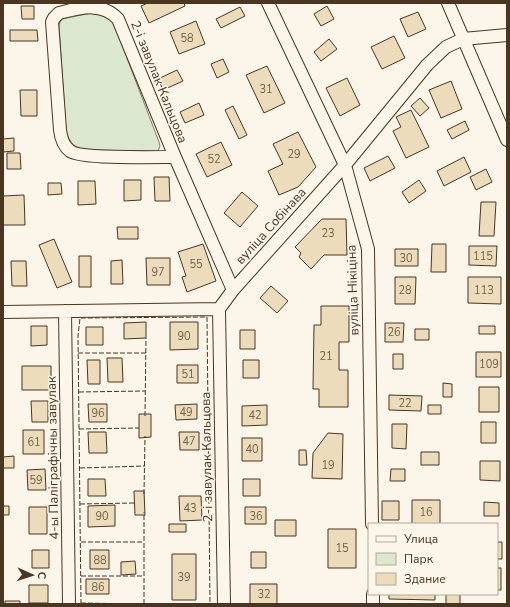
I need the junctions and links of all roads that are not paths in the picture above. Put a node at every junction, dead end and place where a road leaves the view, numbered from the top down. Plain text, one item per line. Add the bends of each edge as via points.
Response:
1 (268, 3) edge
2 (448, 3) edge
3 (507, 35) edge
4 (463, 39) junction
5 (507, 140) edge
6 (175, 158) junction
7 (345, 165) junction
8 (233, 290) junction
9 (219, 309) junction
10 (65, 311) junction
11 (3, 312) edge
12 (372, 523) edge
13 (70, 604) edge
14 (224, 604) edge

1 - 7 street, вуліца Нікіціна
2 - 4 street
3 - 4 street, вуліца Собінава
4 - 5 street
4 - 7 street, вуліца Собінава via 446,47 427,65
6 - 6 street, 2-і завулак Кальцова via 89,156 71,152 64,145 60,130 52,22 56,15 89,7 104,9 118,19
6 - 8 street, 2-і завулак Кальцова
7 - 8 street, вуліца Собінава
7 - 12 street, вуліца Нікіціна via 368,249
8 - 9 street, вуліца Собінава
9 - 10 street
9 - 14 street, 2-і завулак Кальцова
10 - 11 street
10 - 13 street, 4-ы Паліграфічны завулак

